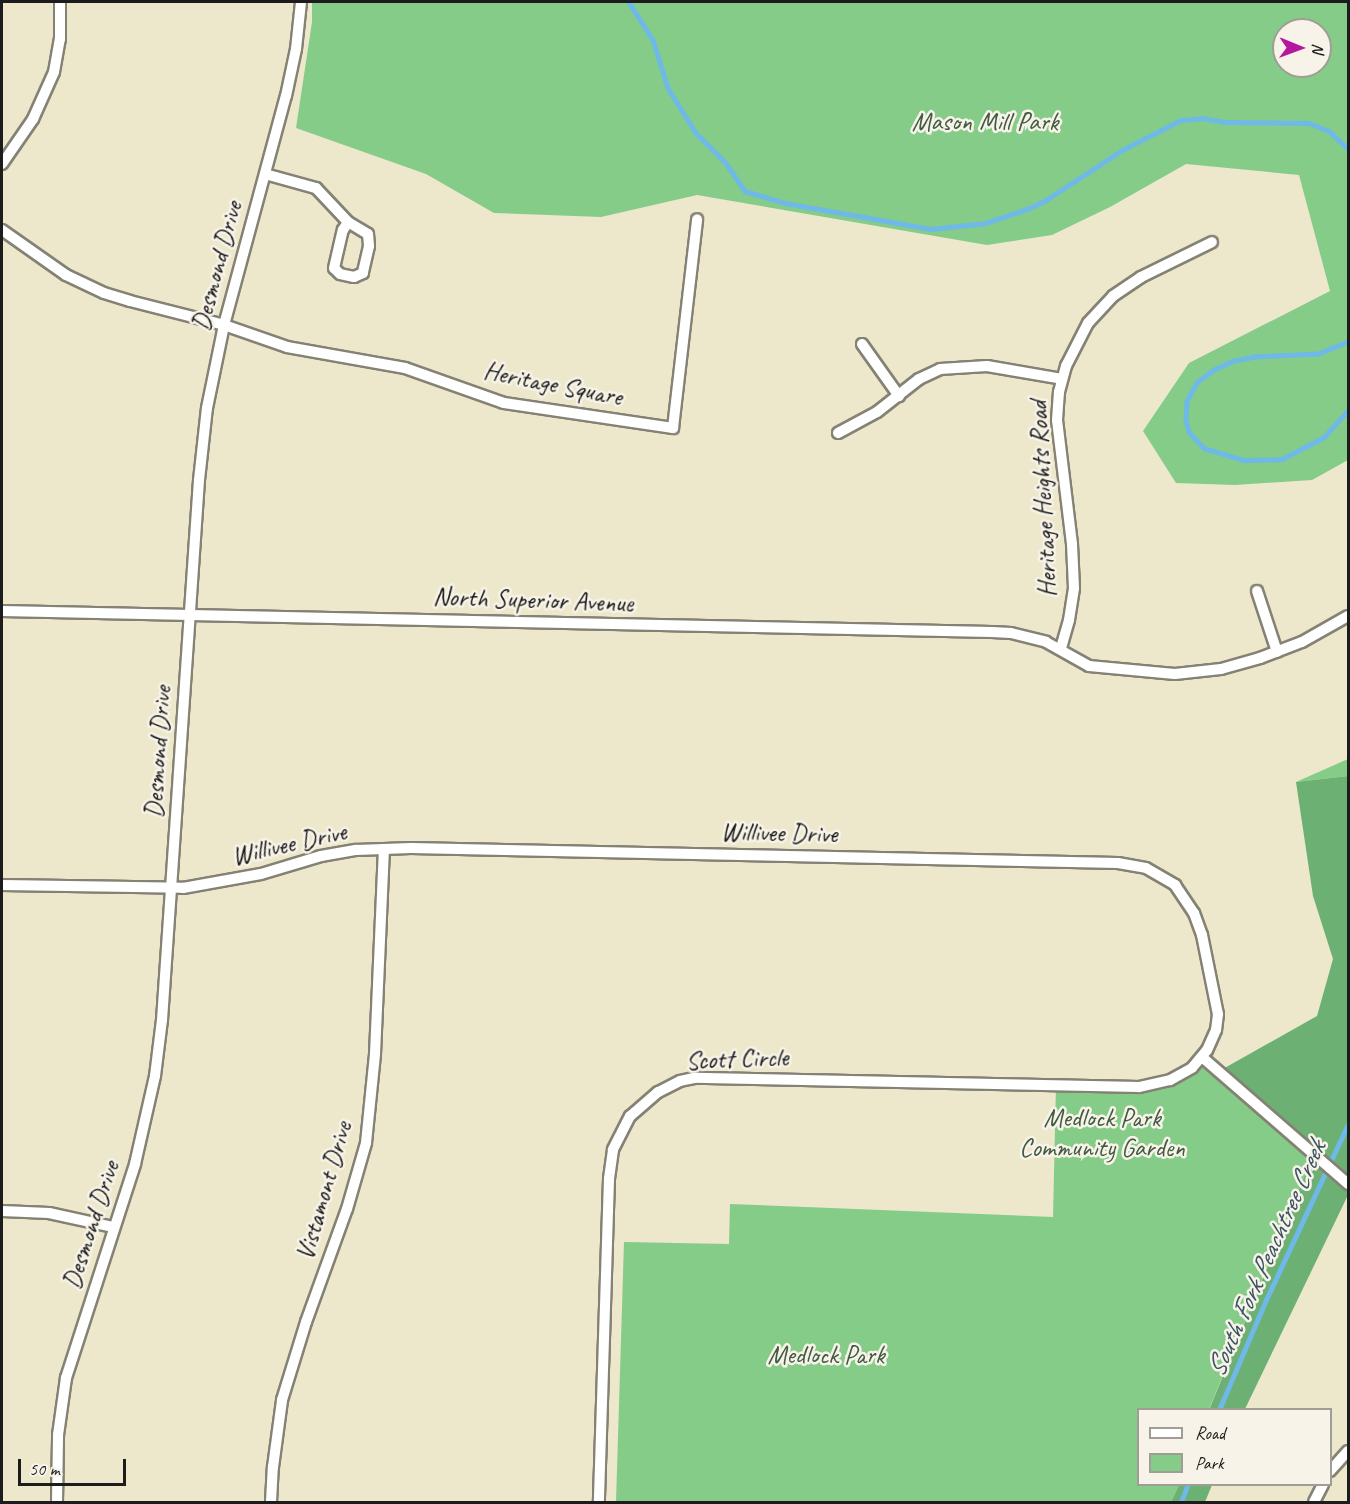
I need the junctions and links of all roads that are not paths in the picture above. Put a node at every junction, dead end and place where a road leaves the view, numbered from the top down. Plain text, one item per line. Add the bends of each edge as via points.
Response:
1 (60, 2) edge
2 (301, 2) edge
3 (2, 164) edge
4 (265, 174) junction
5 (697, 219) dead end
6 (348, 222) junction
7 (2, 230) edge
8 (1212, 242) dead end
9 (224, 325) junction
10 (862, 344) dead end
11 (1062, 379) junction
12 (899, 396) junction
13 (837, 433) dead end
14 (1257, 591) dead end
15 (2, 611) edge
16 (189, 615) junction
17 (1348, 616) edge
18 (1061, 648) junction
19 (1277, 652) junction
20 (384, 849) junction
21 (2, 885) edge
22 (171, 889) junction
23 (1202, 1057) junction
24 (1348, 1184) edge
25 (2, 1211) edge
26 (113, 1227) junction
27 (1348, 1451) edge
28 (1332, 1470) edge
29 (1322, 1486) edge
30 (57, 1503) edge
31 (271, 1503) edge
32 (599, 1503) edge
33 (1314, 1503) edge

1 - 3 street via 60,39 54,72 33,119
2 - 4 street, Desmond Drive via 296,49
4 - 6 street via 316,188
4 - 9 street, Desmond Drive
5 - 9 street, Heritage Square via 673,429 504,403 405,369 287,347
6 - 6 street via 368,234 363,273 354,277 340,274 334,268
7 - 9 street via 66,275 104,293
8 - 11 street, Heritage Heights Road via 1141,277 1113,296 1080,336
9 - 16 street, Desmond Drive via 206,416
10 - 12 street
11 - 12 street via 1003,367 954,366 930,373
11 - 18 street, Heritage Heights Road via 1058,436 1074,570 1071,613
12 - 13 street
14 - 19 street
15 - 16 street, North Superior Avenue
16 - 18 street, North Superior Avenue via 992,632 1030,637
16 - 22 street, Desmond Drive
17 - 19 street, North Superior Avenue
18 - 19 street, North Superior Avenue via 1069,657 1089,666 1175,674 1221,669
20 - 22 street, Willivee Drive via 321,856 206,886
20 - 23 street, Willivee Drive via 1118,863 1146,868 1175,885 1194,913 1202,935 1218,1014 1212,1040
20 - 31 street, Vistamont Drive via 375,1054 366,1143 282,1400
21 - 22 street, Willivee Drive
22 - 26 street, Desmond Drive via 155,1076 144,1131
23 - 24 street
23 - 32 street, Scott Circle via 1192,1068 1170,1080 1138,1087 694,1078 658,1092 624,1125 610,1164
25 - 26 street via 49,1213
26 - 30 street, Desmond Drive via 66,1378 58,1435
27 - 28 street
29 - 33 street

